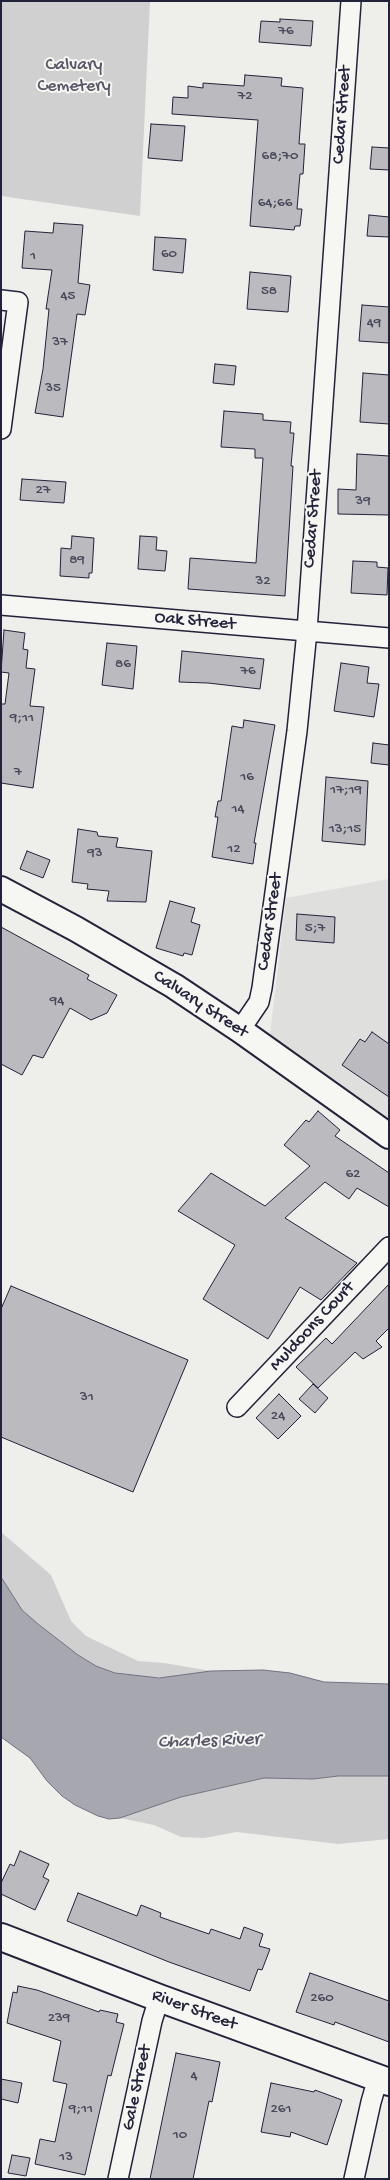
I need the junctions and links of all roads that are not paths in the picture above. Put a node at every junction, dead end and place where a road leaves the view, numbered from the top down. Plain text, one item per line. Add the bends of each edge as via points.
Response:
1 (351, 1) edge
2 (10, 301) edge
3 (1, 429) edge
4 (1, 605) edge
5 (307, 631) junction
6 (389, 638) edge
7 (1, 889) edge
8 (240, 1030) junction
9 (389, 1136) edge
10 (389, 1247) edge
11 (237, 1407) dead end
12 (1, 1937) edge
13 (159, 1998) junction
14 (383, 2080) edge
15 (118, 2179) edge
16 (354, 2179) edge

1 - 5 street, Cedar Street
2 - 3 street
4 - 5 street, Oak Street
5 - 6 street, Oak Street
5 - 8 street, Cedar Street via 297,731 262,988 258,1002
7 - 8 street, Calvary Street via 174,986
8 - 9 street, Calvary Street
10 - 11 street, Muldoons Court
12 - 13 main road, River Street
13 - 14 main road, River Street
13 - 15 street, Gale Street
14 - 16 street via 371,2102

